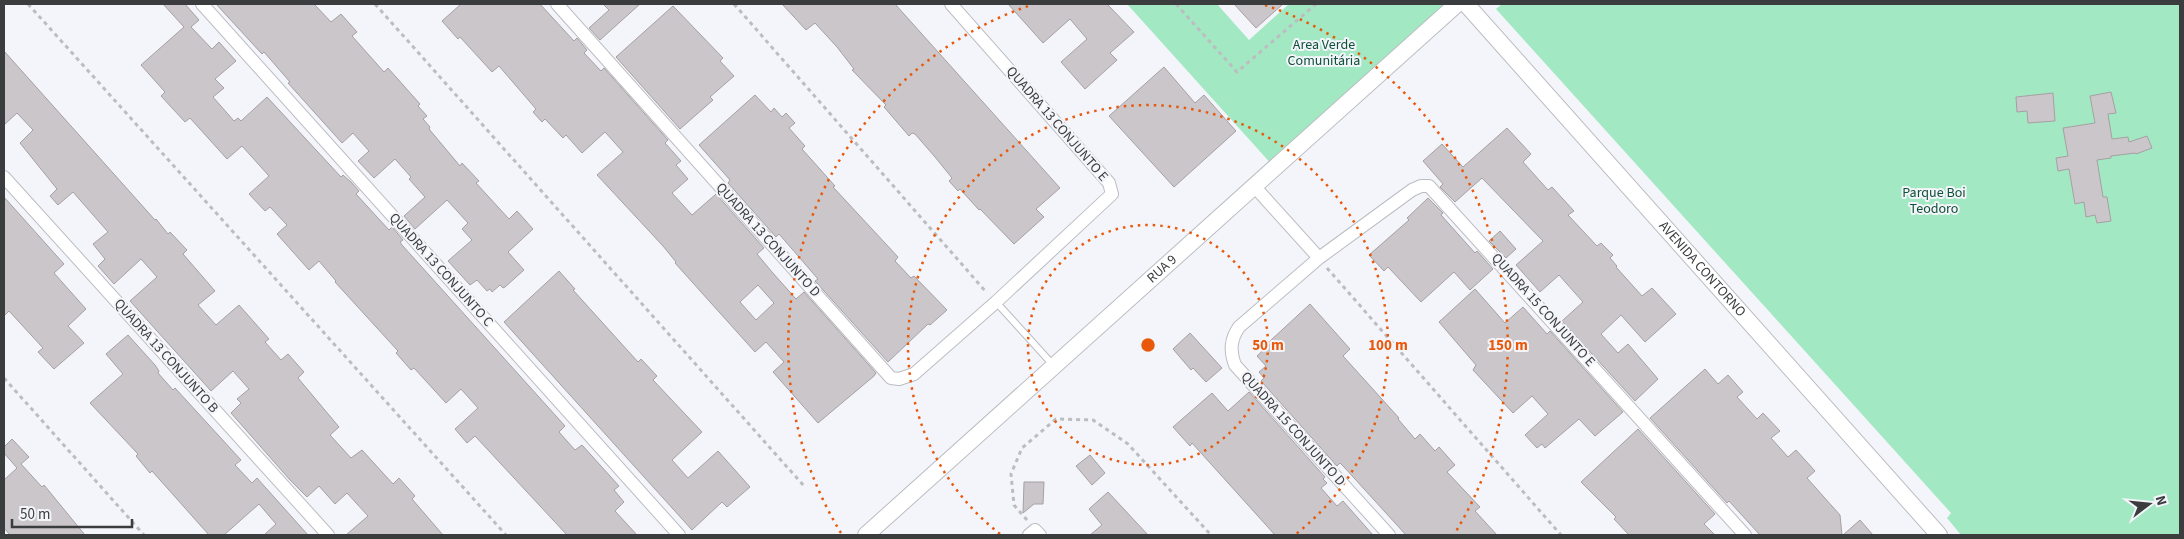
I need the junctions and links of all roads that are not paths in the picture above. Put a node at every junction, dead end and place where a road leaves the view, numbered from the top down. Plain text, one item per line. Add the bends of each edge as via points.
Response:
1 (202, 4) edge
2 (557, 4) edge
3 (950, 4) edge
4 (1457, 4) edge
5 (1466, 4) edge
6 (4, 177) edge
7 (1254, 186) junction
8 (1319, 258) junction
9 (996, 302) junction
10 (1054, 366) junction
11 (328, 535) edge
12 (680, 535) edge
13 (866, 535) edge
14 (1389, 535) edge
15 (1745, 535) edge
16 (1939, 535) edge

1 - 12 street, QUADRA 13 CONJUNTO C
2 - 9 street, QUADRA 13 CONJUNTO D via 891,378 914,374
3 - 9 street, QUADRA 13 CONJUNTO E via 1112,190 1108,200
4 - 7 street, RUA 9
5 - 16 street, AVENIDA CONTORNO
6 - 11 street, QUADRA 13 CONJUNTO B
7 - 8 street
7 - 10 street, RUA 9
8 - 14 street, QUADRA 15 CONJUNTO D via 1239,327 1233,335 1231,355 1235,365
8 - 15 street, QUADRA 15 CONJUNTO E via 1412,190 1421,186 1433,188
9 - 10 lane
10 - 13 street, RUA 9

